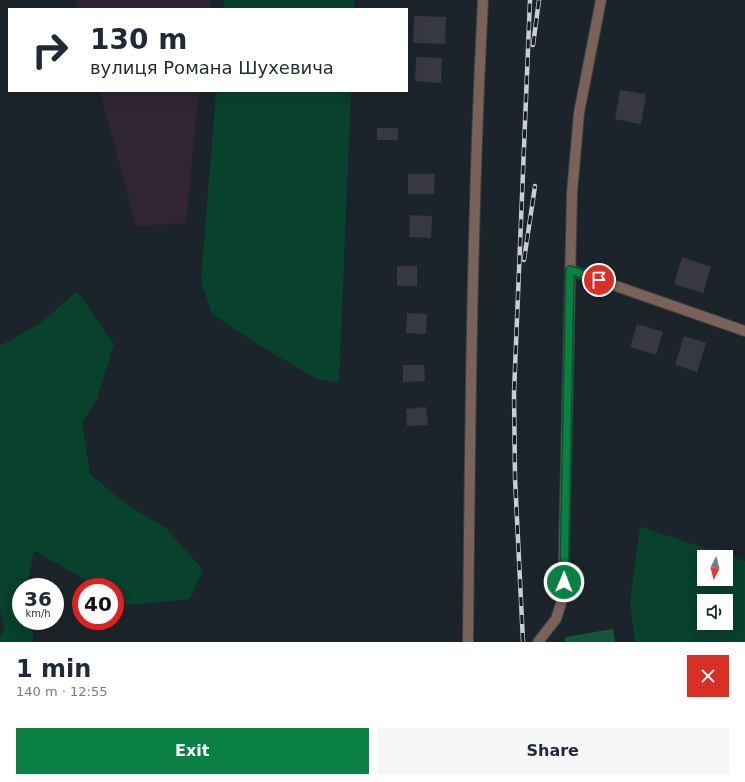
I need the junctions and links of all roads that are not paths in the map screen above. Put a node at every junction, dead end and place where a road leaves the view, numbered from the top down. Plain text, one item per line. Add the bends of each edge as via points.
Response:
1 (483, 0) edge
2 (601, 0) edge
3 (570, 270) junction
4 (745, 330) edge
5 (468, 642) edge
6 (538, 642) edge

1 - 5 street via 470,416
2 - 3 street via 579,113 572,193
3 - 4 street
3 - 6 street via 563,597 556,619

